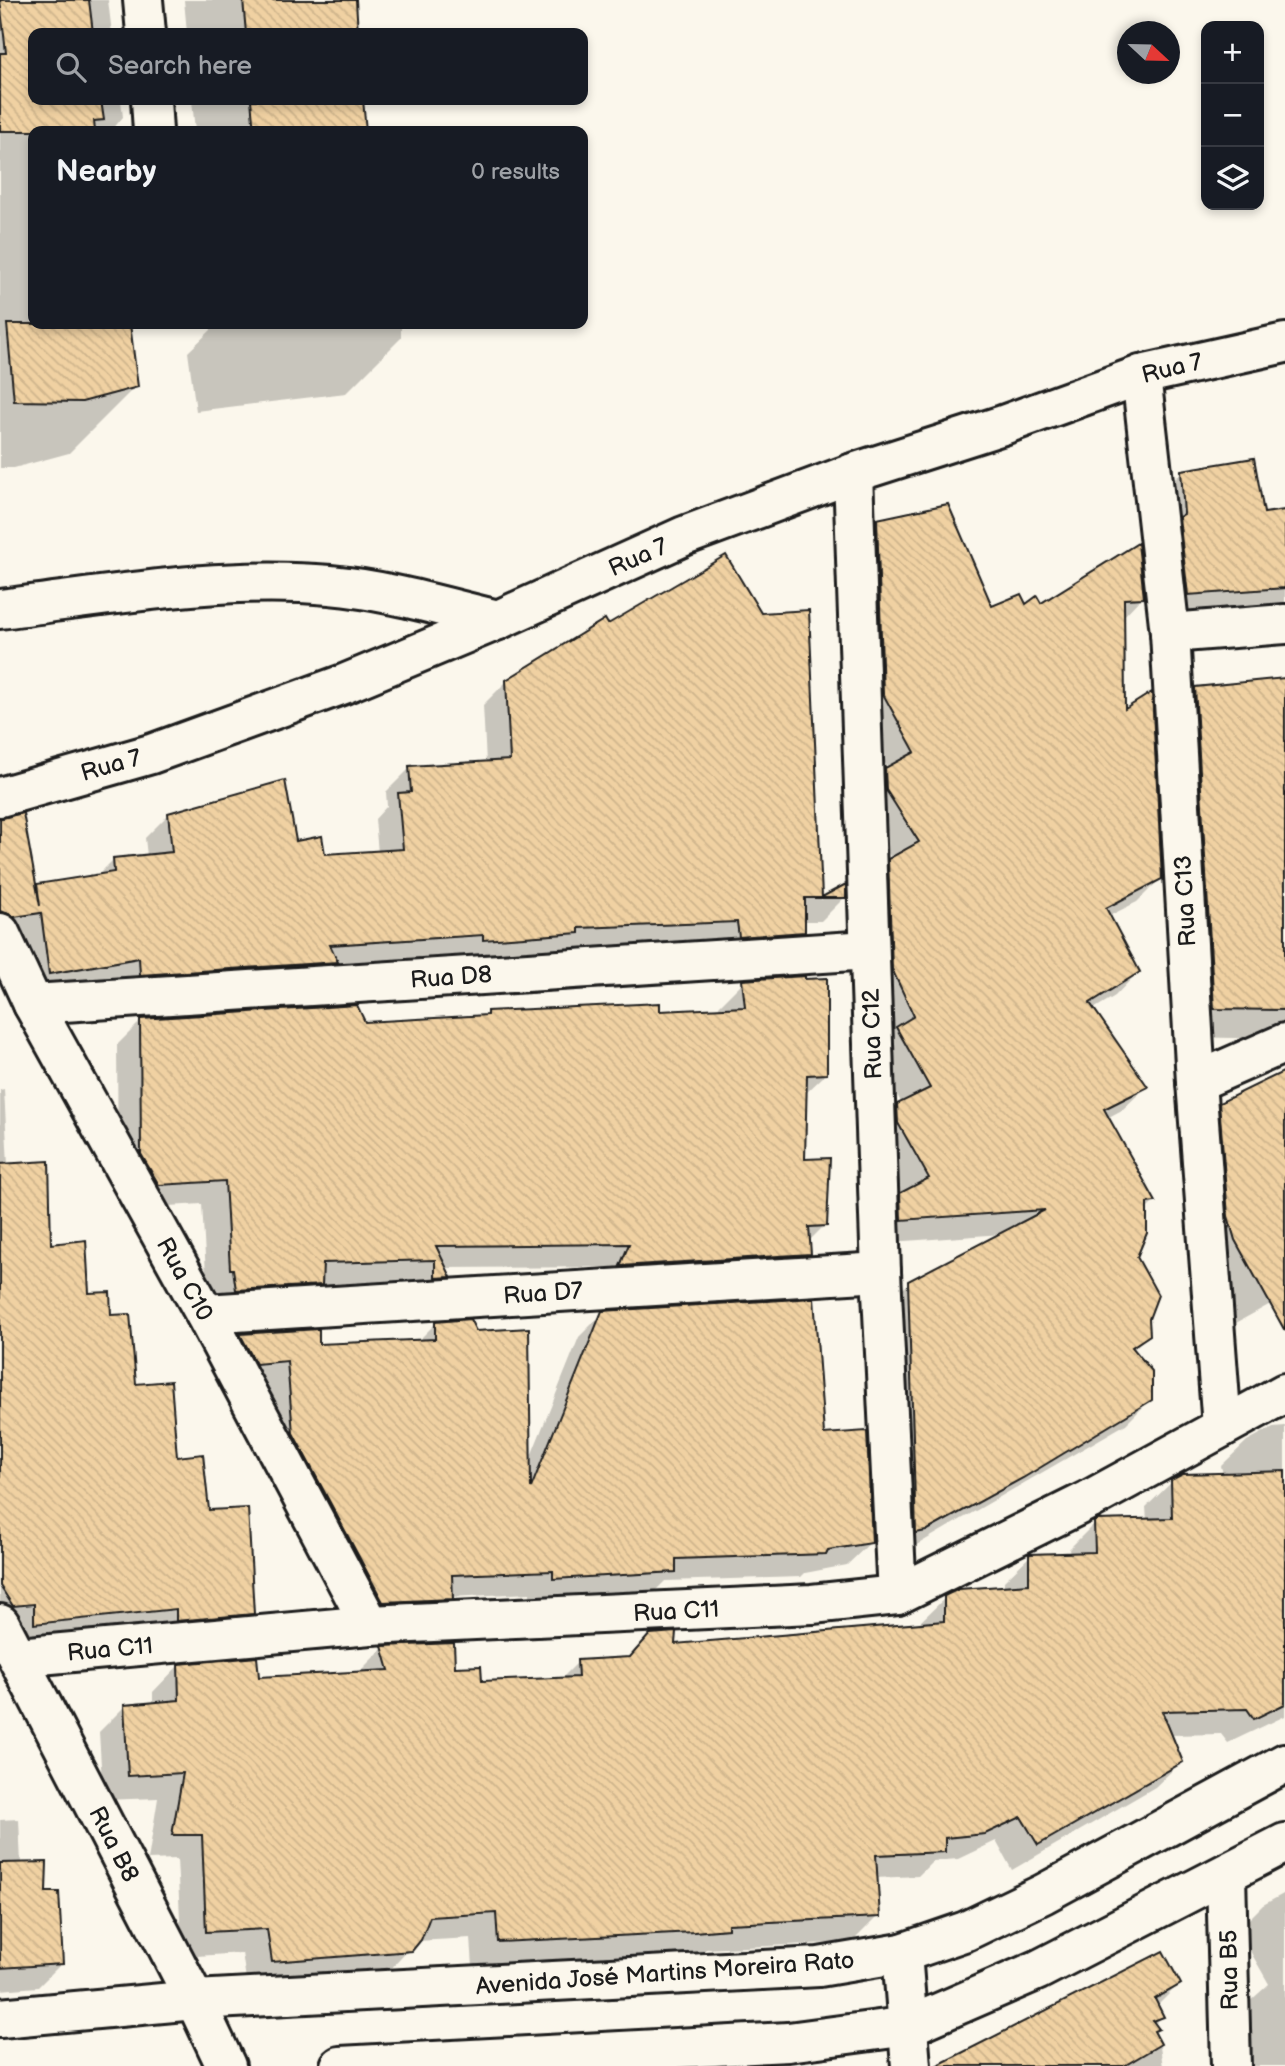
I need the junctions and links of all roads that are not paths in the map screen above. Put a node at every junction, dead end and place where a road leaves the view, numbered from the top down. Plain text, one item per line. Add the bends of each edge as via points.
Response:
1 (143, 0) edge
2 (146, 28) edge
3 (151, 105) edge
4 (153, 126) edge
5 (1285, 343) edge
6 (1141, 375) junction
7 (853, 473) junction
8 (0, 609) edge
9 (498, 620) junction
10 (1285, 624) edge
11 (1170, 633) junction
12 (0, 797) edge
13 (0, 933) edge
14 (869, 950) junction
15 (33, 1004) junction
16 (1285, 1043) edge
17 (1196, 1083) junction
18 (881, 1272) junction
19 (205, 1314) junction
20 (1285, 1393) edge
21 (1222, 1427) junction
22 (897, 1595) junction
23 (0, 1624) edge
24 (370, 1625) junction
25 (18, 1657) junction
26 (1285, 1763) edge
27 (1285, 1843) edge
28 (1226, 1875) junction
29 (902, 1953) junction
30 (195, 2000) junction
31 (0, 2018) edge
32 (909, 2026) junction
33 (226, 2066) edge
34 (340, 2066) edge
35 (911, 2066) edge
36 (1231, 2066) edge

1 - 2 street
3 - 4 street
5 - 6 street, Rua 7
6 - 7 street, Rua 7
6 - 11 street, Rua C13
7 - 9 street, Rua 7 via 684,536
7 - 14 street, Rua C12
8 - 9 street via 258,582 343,587
9 - 12 street, Rua 7 via 344,684 151,754
10 - 11 street
11 - 17 street, Rua C13
13 - 15 street, Rua C10
14 - 15 street, Rua D8
14 - 18 street, Rua C12
15 - 19 street, Rua C10
16 - 17 street
17 - 21 street, Rua C13
18 - 19 street, Rua D7
18 - 22 street, Rua C12
19 - 24 street, Rua C10
20 - 21 street, Rua C11
21 - 22 street, Rua C11 via 1089,1500
22 - 24 street, Rua C11 via 812,1604
23 - 25 street, Rua B8
24 - 25 street, Rua C11
25 - 30 street, Rua B8
26 - 29 street, Avenida José Martins Moreira Rato via 1043,1894 966,1931
27 - 28 street
28 - 32 street via 1038,1970
28 - 36 street, Rua B5
29 - 30 street, Avenida José Martins Moreira Rato via 820,1967
29 - 32 street
30 - 31 street, Avenida José Martins Moreira Rato
30 - 33 street, Rua B8
32 - 34 street via 788,2042
32 - 35 street

